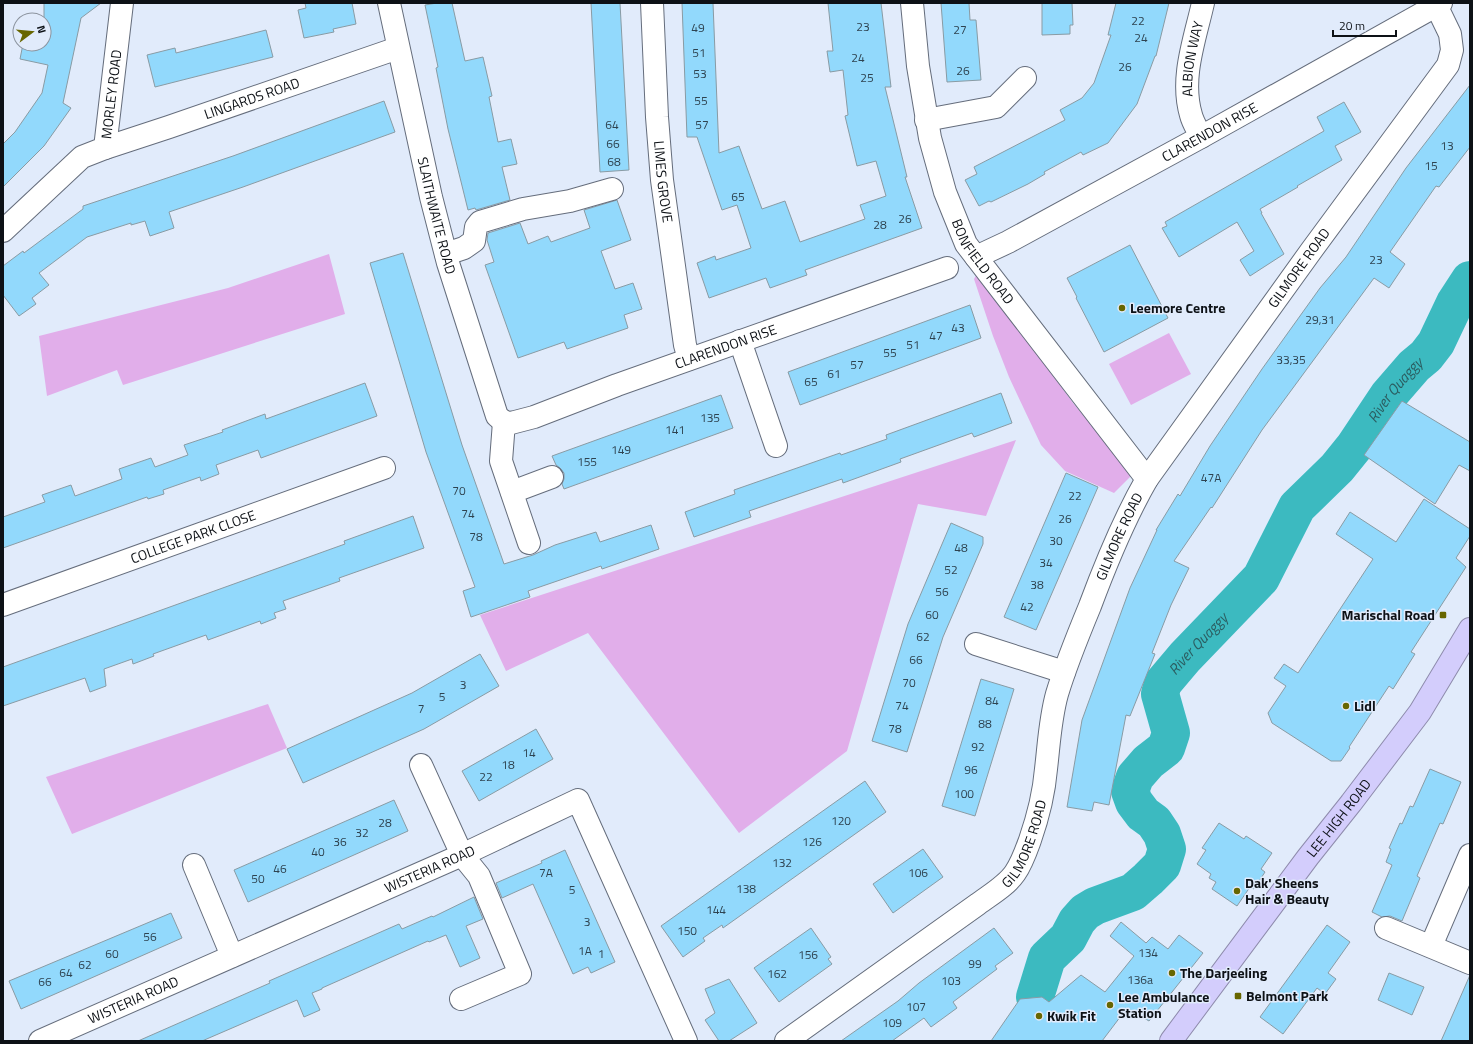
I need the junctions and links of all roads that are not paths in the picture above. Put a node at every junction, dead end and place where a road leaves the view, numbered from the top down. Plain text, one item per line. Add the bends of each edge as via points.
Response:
1 (122, 3) edge
2 (389, 3) edge
3 (652, 3) edge
4 (912, 3) edge
5 (1203, 3) edge
6 (1438, 4) edge
7 (398, 48) junction
8 (1026, 78) dead end
9 (926, 120) junction
10 (1201, 138) junction
11 (105, 148) junction
12 (612, 189) dead end
13 (3, 231) edge
14 (446, 254) junction
15 (976, 257) junction
16 (946, 268) dead end
17 (740, 341) junction
18 (689, 359) junction
19 (504, 422) junction
20 (776, 446) dead end
21 (384, 468) dead end
22 (552, 477) dead end
23 (1147, 479) junction
24 (512, 492) junction
25 (529, 543) dead end
26 (3, 605) edge
27 (1470, 628) edge
28 (976, 644) dead end
29 (1064, 672) junction
30 (421, 765) dead end
31 (462, 855) junction
32 (1470, 855) edge
33 (194, 865) dead end
34 (1386, 928) dead end
35 (1431, 946) junction
36 (232, 956) junction
37 (1470, 963) edge
38 (461, 999) dead end
39 (40, 1041) edge
40 (686, 1041) edge
41 (786, 1041) edge
42 (1171, 1041) edge

1 - 11 street, MORLEY ROAD
2 - 7 street, SLAITHWAITE ROAD
3 - 18 street, LIMES GROVE via 662,180
4 - 9 street, BONFIELD ROAD
5 - 10 street, ALBION WAY via 1186,74 1186,95 1191,116
6 - 10 street, CLARENDON RISE
6 - 23 street, GILMORE ROAD via 1450,34 1452,50 1448,65
7 - 11 street, LINGARDS ROAD
7 - 14 street, SLAITHWAITE ROAD
8 - 9 street via 996,107
9 - 15 street, BONFIELD ROAD via 945,192 966,244
10 - 15 street, CLARENDON RISE
11 - 13 street, MORLEY ROAD via 82,157
12 - 14 street via 480,222 476,227 474,241 464,248
14 - 19 street, SLAITHWAITE ROAD via 497,416
15 - 23 street, BONFIELD ROAD
16 - 17 street, CLARENDON RISE
17 - 18 street, CLARENDON RISE
17 - 20 street
18 - 19 street, CLARENDON RISE via 534,417 511,424
19 - 24 street via 502,461
21 - 26 street, COLLEGE PARK CLOSE
22 - 24 street
23 - 29 street, GILMORE ROAD via 1114,545
24 - 25 street
27 - 42 highway, LEE HIGH ROAD via 1420,712
28 - 29 street
29 - 41 street, GILMORE ROAD via 1049,732 1040,803 1026,850 1015,873 984,900
30 - 31 street
31 - 36 street, WISTERIA ROAD
31 - 38 street via 479,876 520,974
31 - 40 street, WISTERIA ROAD via 578,800
32 - 35 street
33 - 36 street
34 - 35 street
35 - 37 street
36 - 39 street, WISTERIA ROAD

